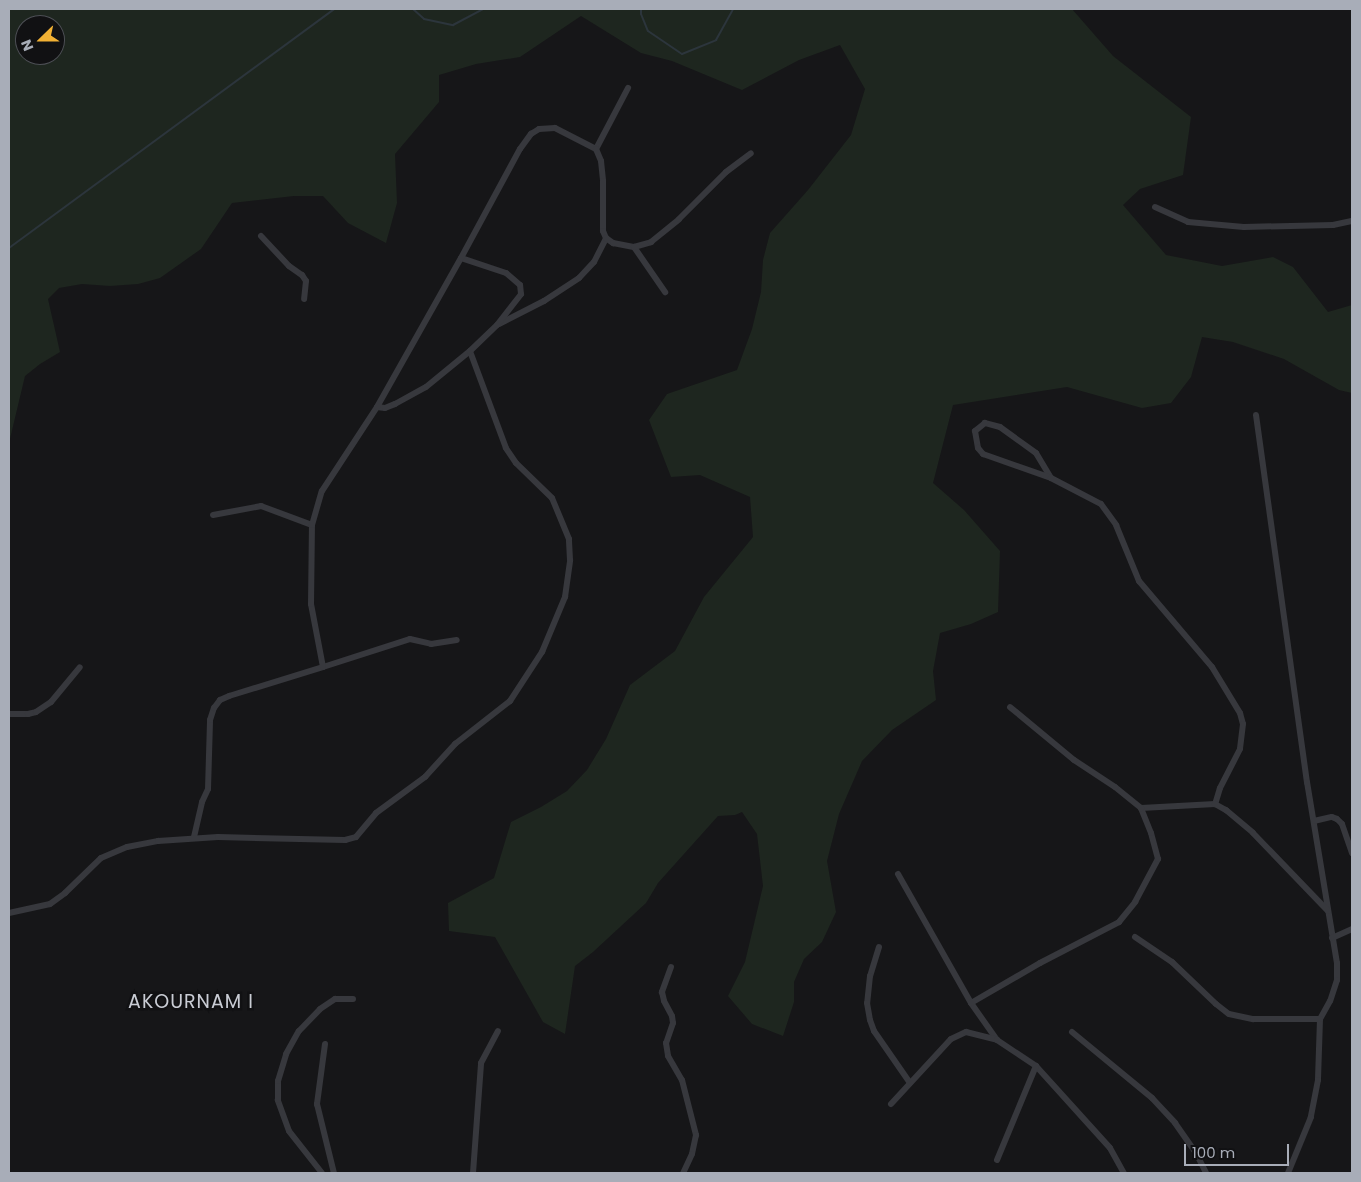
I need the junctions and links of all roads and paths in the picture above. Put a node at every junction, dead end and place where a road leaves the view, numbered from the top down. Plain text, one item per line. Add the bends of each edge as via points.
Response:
1 (628, 88) dead end
2 (596, 149) junction
3 (751, 153) dead end
4 (1155, 207) dead end
5 (1352, 221) edge
6 (262, 236) dead end
7 (606, 238) junction
8 (634, 247) junction
9 (461, 258) junction
10 (665, 292) dead end
11 (304, 299) dead end
12 (497, 325) junction
13 (470, 351) junction
14 (377, 408) junction
15 (1256, 415) dead end
16 (1051, 478) junction
17 (213, 514) dead end
18 (312, 525) junction
19 (457, 640) dead end
20 (322, 666) junction
21 (80, 667) dead end
22 (1010, 707) dead end
23 (9, 714) edge
24 (1215, 804) junction
25 (1141, 808) junction
26 (1314, 821) junction
27 (194, 837) junction
28 (1352, 853) edge
29 (898, 874) dead end
30 (1328, 911) junction
31 (9, 913) edge
32 (1352, 929) edge
33 (1135, 937) dead end
34 (1332, 938) junction
35 (879, 947) dead end
36 (671, 967) dead end
37 (353, 999) dead end
38 (971, 1003) junction
39 (1320, 1019) junction
40 (498, 1031) dead end
41 (1072, 1032) dead end
42 (997, 1040) junction
43 (325, 1044) dead end
44 (1036, 1066) junction
45 (910, 1082) junction
46 (891, 1104) dead end
47 (997, 1160) dead end
48 (322, 1173) edge
49 (334, 1173) edge
50 (473, 1173) edge
51 (683, 1173) edge
52 (1124, 1173) edge
53 (1206, 1173) edge
54 (1288, 1173) edge

1 - 2 street
2 - 7 street via 601,161 603,231
2 - 9 street via 555,128 539,129 531,134
3 - 8 street via 651,242
4 - 5 street via 1188,222 1244,227 1333,225
6 - 11 street via 306,281
7 - 8 street via 613,244
7 - 12 street via 594,262 580,278
8 - 10 street
9 - 12 street via 506,273 520,285 521,294
9 - 14 street
12 - 13 street
13 - 14 street via 426,387 395,404
13 - 27 street via 506,448 516,463 552,498 569,539 565,597 542,652 510,700 462,738 425,777 376,813 356,837 345,840
14 - 18 street via 322,491
15 - 26 street
16 - 16 street via 983,454 978,448 975,431 985,423 1008,432 1036,454
16 - 24 street via 1101,504 1122,538 1139,581 1212,666 1240,713 1243,724 1240,749
17 - 18 street via 261,506
18 - 20 street via 311,604
19 - 20 street via 431,644 410,639
20 - 27 street via 228,696 214,708 210,720 208,789
21 - 23 street via 50,702 36,712
22 - 25 street via 1074,760
24 - 25 street
24 - 30 street via 1253,833
25 - 38 street via 1158,859 1136,902 1119,922
26 - 28 street via 1338,819
26 - 30 street
27 - 31 street via 158,841 111,853 101,858 50,904
29 - 38 street
30 - 34 street
32 - 34 street
33 - 39 street via 1172,962 1229,1014 1253,1019
34 - 39 street via 1337,980
35 - 45 street via 866,1003 874,1031
36 - 51 street via 662,992 672,1016 666,1043 668,1056 682,1080 696,1136
37 - 48 street via 335,999 298,1031 286,1054 278,1081 278,1100 289,1131
38 - 42 street
39 - 54 street via 1318,1080 1311,1117
40 - 50 street via 481,1063
41 - 53 street via 1152,1098 1175,1123
42 - 44 street
42 - 45 street via 966,1032 958,1035
43 - 49 street via 317,1104
44 - 47 street
44 - 52 street via 1110,1148
45 - 46 street

